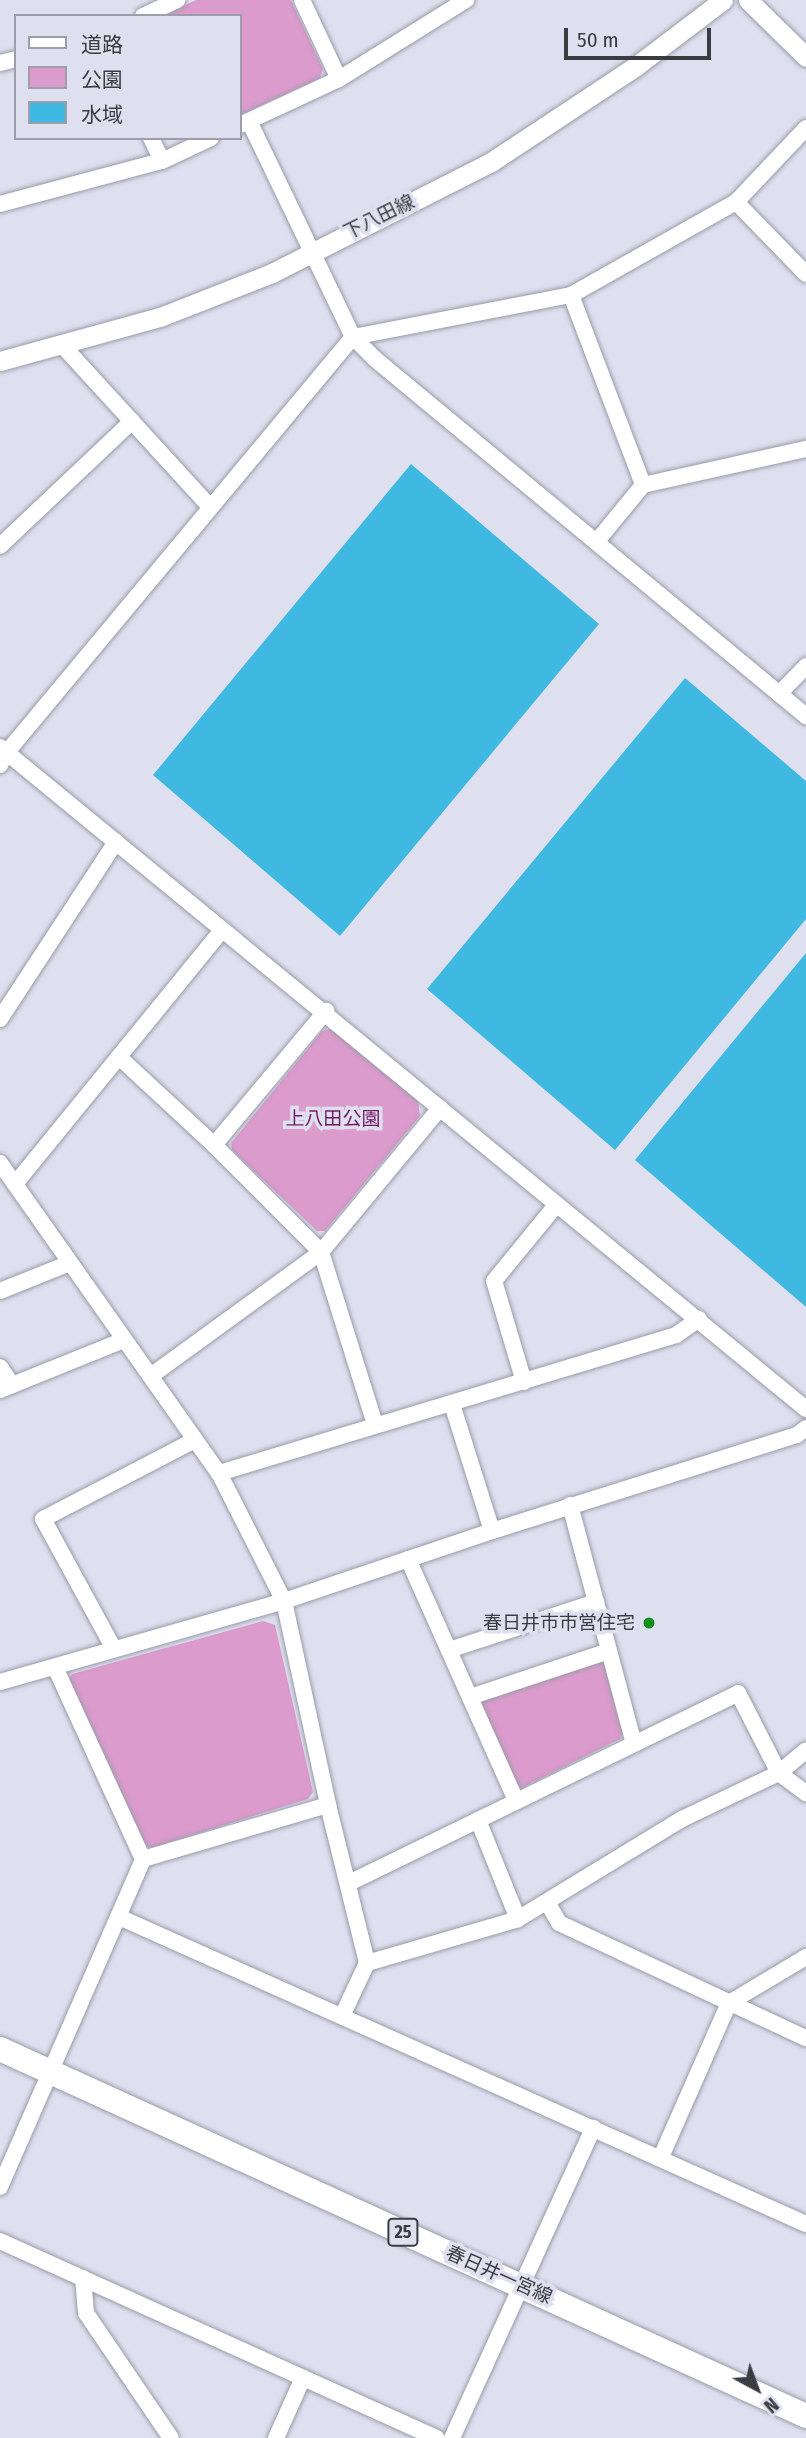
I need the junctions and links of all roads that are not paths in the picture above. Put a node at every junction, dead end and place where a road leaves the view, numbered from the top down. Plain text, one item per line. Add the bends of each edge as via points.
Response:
1 (177, 0) edge
2 (302, 0) edge
3 (466, 0) edge
4 (723, 0) edge
5 (748, 0) edge
6 (147, 14) edge
7 (806, 57) edge
8 (339, 79) junction
9 (244, 123) edge
10 (806, 128) edge
11 (152, 140) edge
12 (207, 140) edge
13 (162, 161) junction
14 (736, 202) junction
15 (0, 204) edge
16 (310, 252) junction
17 (806, 274) edge
18 (571, 295) junction
19 (353, 337) junction
20 (63, 346) junction
21 (0, 361) edge
22 (132, 421) junction
23 (806, 449) edge
24 (643, 485) junction
25 (211, 508) junction
26 (597, 541) junction
27 (0, 546) edge
28 (806, 666) edge
29 (779, 694) junction
30 (806, 716) edge
31 (2, 754) edge
32 (116, 842) junction
33 (222, 930) junction
34 (326, 1011) junction
35 (0, 1020) edge
36 (119, 1057) junction
37 (440, 1108) junction
38 (214, 1145) junction
39 (0, 1163) edge
40 (15, 1184) junction
41 (556, 1204) junction
42 (321, 1252) junction
43 (70, 1263) junction
44 (0, 1291) edge
45 (699, 1319) junction
46 (124, 1340) junction
47 (0, 1367) edge
48 (152, 1375) junction
49 (524, 1382) junction
50 (6, 1388) edge
51 (452, 1404) junction
52 (806, 1409) edge
53 (375, 1424) junction
54 (806, 1428) edge
55 (195, 1440) junction
56 (219, 1474) junction
57 (570, 1505) junction
58 (492, 1531) junction
59 (408, 1559) junction
60 (284, 1601) junction
61 (596, 1602) junction
62 (114, 1649) junction
63 (449, 1650) junction
64 (609, 1651) junction
65 (55, 1667) junction
66 (0, 1682) edge
67 (470, 1697) junction
68 (634, 1744) junction
69 (806, 1749) edge
70 (779, 1773) junction
71 (806, 1793) edge
72 (516, 1801) junction
73 (328, 1805) junction
74 (478, 1820) junction
75 (142, 1859) junction
76 (349, 1883) junction
77 (547, 1902) junction
78 (119, 1917) junction
79 (518, 1919) junction
80 (806, 1957) edge
81 (368, 1963) junction
82 (729, 2003) junction
83 (343, 2014) junction
84 (806, 2038) edge
85 (0, 2049) edge
86 (50, 2073) junction
87 (593, 2128) junction
88 (661, 2157) junction
89 (0, 2187) edge
90 (806, 2224) edge
91 (0, 2241) edge
92 (83, 2278) junction
93 (523, 2286) junction
94 (303, 2378) junction
95 (806, 2416) edge
96 (171, 2438) edge
97 (276, 2438) edge
98 (437, 2438) edge
99 (452, 2438) edge

1 - 6 street
2 - 8 street
3 - 8 street
4 - 16 street, 下八田線 via 636,66 491,162
5 - 7 street
8 - 9 street
9 - 16 street
10 - 14 street
11 - 13 street
12 - 13 street
13 - 15 street
14 - 17 street
14 - 18 street
16 - 19 street
16 - 20 street, 下八田線 via 272,273 160,317
18 - 19 street
18 - 24 street
19 - 25 street
19 - 26 street
20 - 21 street, 下八田線
20 - 22 street
22 - 25 street
22 - 27 street
23 - 24 street
24 - 26 street
25 - 31 street
26 - 29 street
28 - 29 street
29 - 30 street
31 - 32 street
32 - 33 street
32 - 35 street
33 - 34 street
33 - 36 street
34 - 37 street
34 - 38 street
36 - 38 street
36 - 40 street
37 - 41 street
37 - 42 street
38 - 42 street
39 - 40 street
40 - 43 street
41 - 45 street
41 - 49 street via 494,1281
42 - 48 street
42 - 53 street
43 - 44 street
43 - 46 street
45 - 49 street via 676,1335
45 - 52 street
46 - 48 street
46 - 50 street
47 - 50 street
48 - 55 street
49 - 51 street
51 - 53 street
51 - 58 street
53 - 56 street
54 - 57 street via 797,1435
55 - 56 street
55 - 62 street via 43,1519
56 - 60 street
57 - 58 street
57 - 61 street
58 - 59 street
59 - 60 street
59 - 63 street
60 - 62 street
60 - 73 street
61 - 63 street
61 - 64 street
62 - 65 street
63 - 67 street
64 - 67 street
64 - 68 street
65 - 66 street
65 - 75 street
67 - 72 street
68 - 70 street via 738,1693
68 - 72 street
69 - 70 street
70 - 71 street
70 - 77 street via 682,1819
72 - 74 street
73 - 75 street
73 - 76 street
74 - 76 street
74 - 79 street
75 - 78 street
76 - 81 street
77 - 79 street
77 - 82 street via 559,1923
78 - 83 street
78 - 86 street
79 - 81 street
80 - 82 street
81 - 83 street
82 - 84 street
82 - 88 street
83 - 87 street
85 - 86 main road, 春日井一宮線 / 25
86 - 89 street
86 - 93 main road, 春日井一宮線 / 25
87 - 88 street
87 - 93 street
88 - 90 street
91 - 92 street
92 - 94 street
92 - 96 street via 86,2313
93 - 95 main road, 春日井一宮線 / 25
93 - 99 street
94 - 97 street
94 - 98 street

